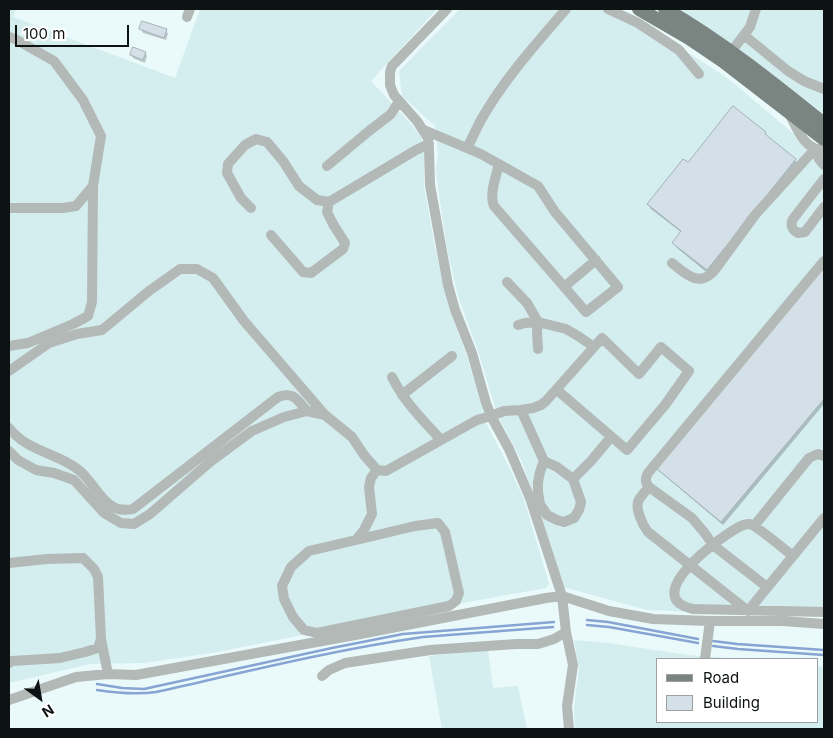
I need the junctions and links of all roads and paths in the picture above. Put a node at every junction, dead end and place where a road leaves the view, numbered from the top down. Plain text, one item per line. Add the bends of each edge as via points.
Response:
1 (447, 9) edge
2 (566, 9) edge
3 (608, 9) edge
4 (639, 9) edge
5 (665, 9) edge
6 (756, 9) edge
7 (744, 35) junction
8 (9, 37) edge
9 (731, 52) junction
10 (699, 74) dead end
11 (824, 89) edge
12 (399, 101) junction
13 (824, 124) edge
14 (424, 130) junction
15 (428, 144) junction
16 (821, 146) edge
17 (467, 148) junction
18 (499, 164) junction
19 (824, 165) edge
20 (327, 166) dead end
21 (824, 179) edge
22 (93, 186) junction
23 (329, 202) junction
24 (824, 207) edge
25 (9, 208) edge
26 (251, 208) dead end
27 (271, 235) dead end
28 (596, 260) junction
29 (824, 262) edge
30 (672, 263) dead end
31 (507, 282) dead end
32 (564, 287) junction
33 (538, 322) junction
34 (518, 325) dead end
35 (9, 346) edge
36 (594, 347) junction
37 (538, 350) dead end
38 (452, 356) dead end
39 (9, 371) edge
40 (392, 377) dead end
41 (557, 390) junction
42 (402, 394) junction
43 (522, 410) junction
44 (307, 411) junction
45 (325, 415) junction
46 (491, 416) junction
47 (9, 428) edge
48 (611, 437) junction
49 (441, 440) junction
50 (9, 451) edge
51 (824, 456) edge
52 (544, 462) junction
53 (377, 470) junction
54 (573, 480) junction
55 (649, 487) junction
56 (824, 518) edge
57 (754, 526) junction
58 (356, 540) junction
59 (712, 545) junction
60 (793, 556) junction
61 (9, 563) edge
62 (691, 565) junction
63 (767, 587) junction
64 (562, 596) junction
65 (748, 610) junction
66 (824, 612) edge
67 (694, 615) junction
68 (710, 622) junction
69 (824, 624) edge
70 (566, 632) junction
71 (101, 640) junction
72 (705, 658) edge
73 (9, 663) edge
74 (108, 674) junction
75 (322, 676) dead end
76 (9, 700) edge
77 (569, 729) edge

1 - 12 street via 392,66 390,85
2 - 17 street via 498,93
3 - 10 street via 638,23 679,50
4 - 16 main road via 717,57 788,111
5 - 9 main road
6 - 7 street
7 - 9 street
7 - 11 street via 788,71
8 - 22 street via 54,61 83,100 101,136
9 - 13 main road
12 - 14 street
12 - 20 street via 391,114
14 - 15 street
14 - 17 street
15 - 23 street
15 - 46 street via 430,185 448,285
16 - 19 street via 818,159
16 - 30 street via 755,216 708,276 703,279 692,277
17 - 18 street
18 - 28 street via 538,186 555,212
18 - 32 street via 492,192 494,206
21 - 24 street via 793,220 793,230 805,232
22 - 25 street via 76,206
22 - 35 street via 92,302 88,316 28,343
23 - 26 street via 317,200 299,186 267,142 256,139 245,145 228,164 227,173 241,198
23 - 27 street via 327,212 345,243 343,249 311,273 304,272
28 - 32 street
28 - 32 street via 618,287 586,312
29 - 55 street via 648,473 645,478
31 - 33 street via 527,303
33 - 34 street
33 - 36 street via 566,329
33 - 37 street
36 - 41 street
36 - 48 street via 602,338 639,374 661,347 689,371 627,450
38 - 42 street
39 - 45 street via 49,343 102,330 180,269 197,269 213,278 244,321
40 - 42 street
41 - 43 street via 541,405
41 - 48 street
42 - 49 street
43 - 46 street
43 - 52 street
44 - 45 street
44 - 47 street via 294,396 278,397 134,509 127,510 106,501 81,471 26,444
44 - 50 street via 252,431 134,524 121,523 104,513 74,480 36,470
45 - 53 street via 352,437
46 - 49 street
46 - 64 street via 530,498
48 - 54 street
49 - 53 street via 386,471
51 - 57 street via 818,454 810,458
52 - 54 street via 557,467
52 - 54 street via 538,492 546,515 564,522 574,518 581,502
53 - 58 street via 369,487 372,514
55 - 59 street via 692,518
55 - 62 street via 637,504 644,528
56 - 60 street
57 - 59 street via 740,526
57 - 60 street
58 - 58 street via 309,551 291,567 282,586 284,599 304,630 317,633 450,606 456,602 459,592 445,532 438,524
59 - 62 street
59 - 63 street
60 - 63 street
61 - 71 street via 83,558 98,577
62 - 65 street
62 - 67 street via 678,579 674,595 677,602
63 - 65 street
64 - 67 street via 609,611 653,619
64 - 70 street
64 - 74 street via 136,675
65 - 66 street
65 - 67 street
67 - 68 street
68 - 69 street
68 - 72 street
70 - 75 street via 538,644 430,650 345,663
70 - 77 street via 573,665 567,706
71 - 73 street via 98,648 85,652
71 - 74 street
74 - 76 street via 76,677

